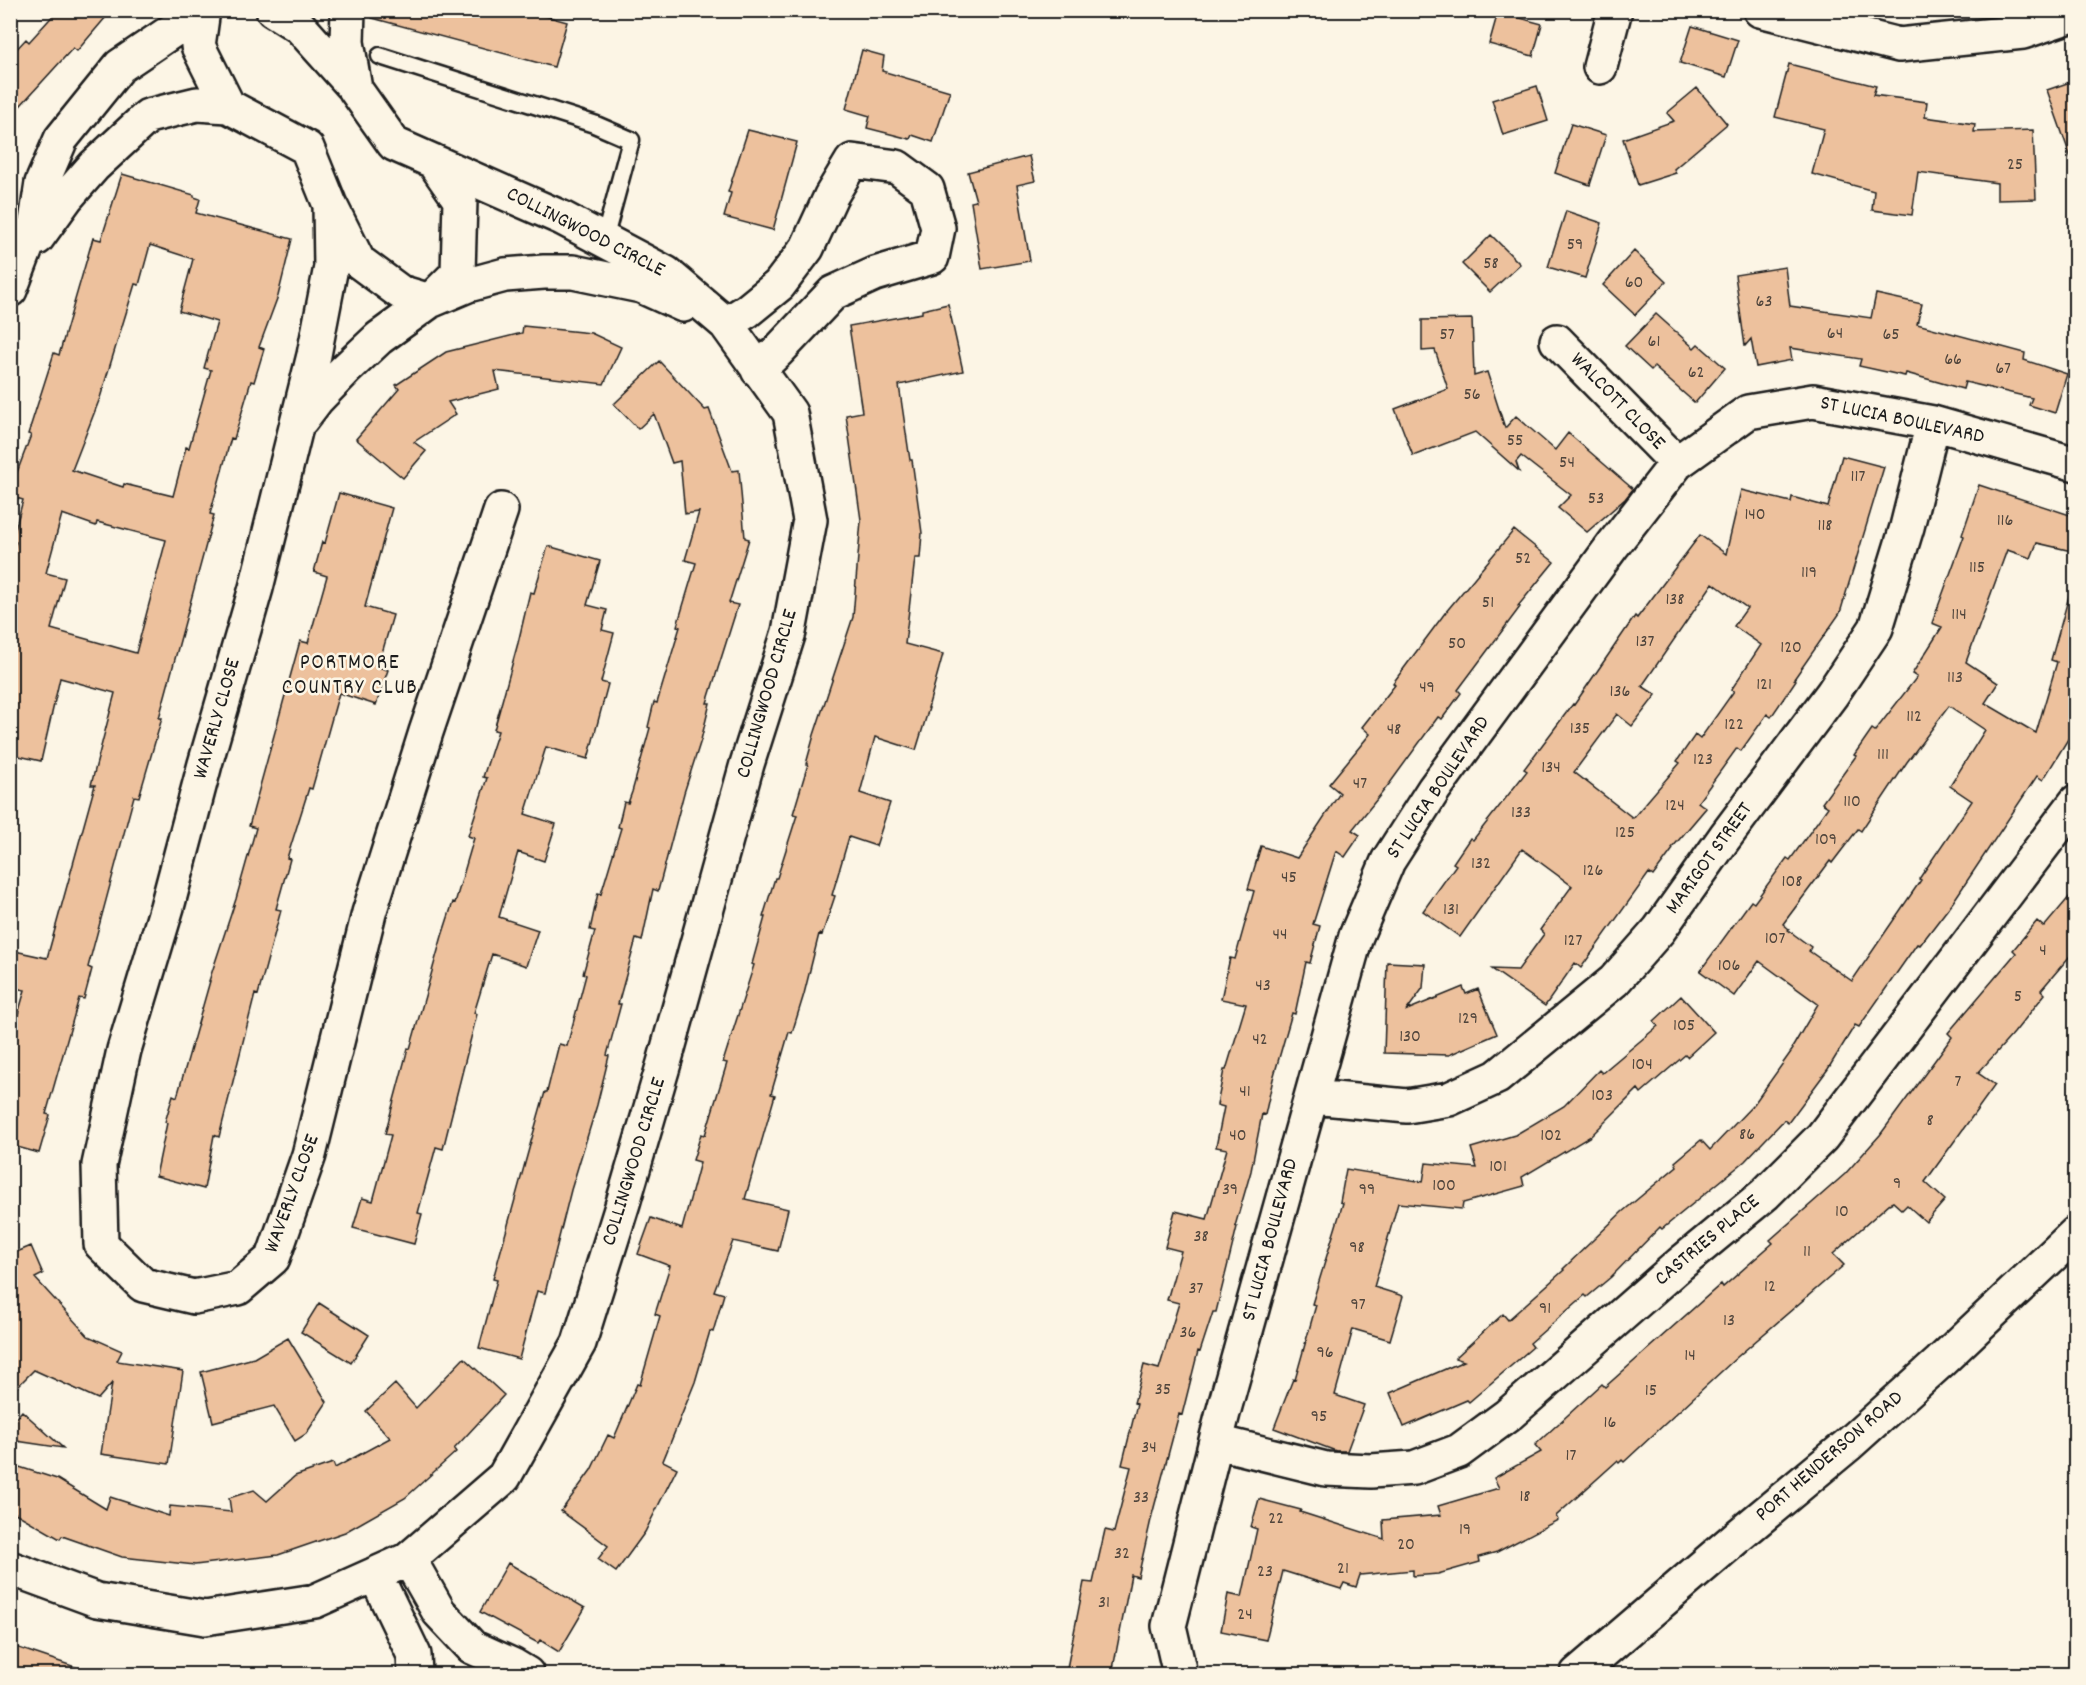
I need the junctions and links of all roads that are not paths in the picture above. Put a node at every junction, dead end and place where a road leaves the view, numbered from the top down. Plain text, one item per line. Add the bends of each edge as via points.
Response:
1 (203, 10) edge
2 (273, 10) edge
3 (348, 10) edge
4 (1615, 10) edge
5 (1760, 10) edge
6 (2076, 14) edge
7 (380, 56) dead end
8 (1600, 67) dead end
9 (355, 88) junction
10 (228, 106) junction
11 (433, 161) junction
12 (330, 206) junction
13 (604, 240) junction
14 (18, 249) edge
15 (10, 291) edge
16 (430, 301) junction
17 (726, 324) junction
18 (1557, 341) dead end
19 (758, 370) junction
20 (1933, 423) junction
21 (296, 426) junction
22 (1677, 463) junction
23 (2076, 464) edge
24 (501, 510) dead end
25 (2076, 802) edge
26 (1313, 1097) junction
27 (2076, 1233) edge
28 (1217, 1442) junction
29 (409, 1559) junction
30 (10, 1568) edge
31 (375, 1575) junction
32 (415, 1674) edge
33 (527, 1674) edge
34 (1180, 1674) edge
35 (1577, 1674) edge

1 - 10 street via 198,46
1 - 14 street via 120,66 61,140 42,183 36,222
2 - 9 street via 300,27
3 - 9 street, COLLINGWOOD CIRCLE via 347,42
4 - 8 street
5 - 6 street via 1899,45 2023,32
7 - 13 lane via 594,124 631,140
9 - 11 street, COLLINGWOOD CIRCLE via 394,144
10 - 12 street via 307,148
10 - 14 street via 197,104 148,116 80,182 50,222
11 - 13 street, COLLINGWOOD CIRCLE
11 - 16 street via 460,200 460,231 458,273
12 - 16 street via 358,261 400,292
12 - 21 street, WAVERLY CLOSE via 331,267
13 - 17 street, COLLINGWOOD CIRCLE via 666,273
14 - 15 street
16 - 17 street, COLLINGWOOD CIRCLE via 468,285 505,276 573,273 641,286
16 - 21 street, WAVERLY CLOSE via 379,338 317,399
17 - 19 street, COLLINGWOOD CIRCLE
17 - 19 street via 779,285 807,248 852,161 897,167 927,189 938,228 932,257 875,274 833,293
18 - 22 street, WALCOTT CLOSE
19 - 29 street, COLLINGWOOD CIRCLE via 790,413 810,520 789,632 747,764 623,1203 579,1343 504,1477
20 - 22 street, ST LUCIA BOULEVARD via 1813,401 1748,412
20 - 23 street, ST LUCIA BOULEVARD
20 - 26 street, MARIGOT STREET via 1876,628 1659,930 1614,981 1497,1077 1449,1099 1407,1106
21 - 24 street, WAVERLY CLOSE via 256,588 124,1050 99,1165 101,1244 143,1285 194,1297 238,1288 273,1258 309,1155 369,913
22 - 26 street, ST LUCIA BOULEVARD via 1434,789 1388,861 1356,936
25 - 28 street, CASTRIES PLACE via 1822,1137 1764,1194 1508,1415 1459,1450 1414,1468 1326,1469
26 - 28 street, ST LUCIA BOULEVARD
27 - 35 street, PORT HENDERSON ROAD via 1849,1444
28 - 34 street, ST LUCIA BOULEVARD via 1169,1626
29 - 31 street, COLLINGWOOD CIRCLE
29 - 33 street via 439,1612 472,1647
30 - 31 street, COLLINGWOOD CIRCLE via 97,1600 205,1618 315,1601
31 - 32 street via 414,1655

